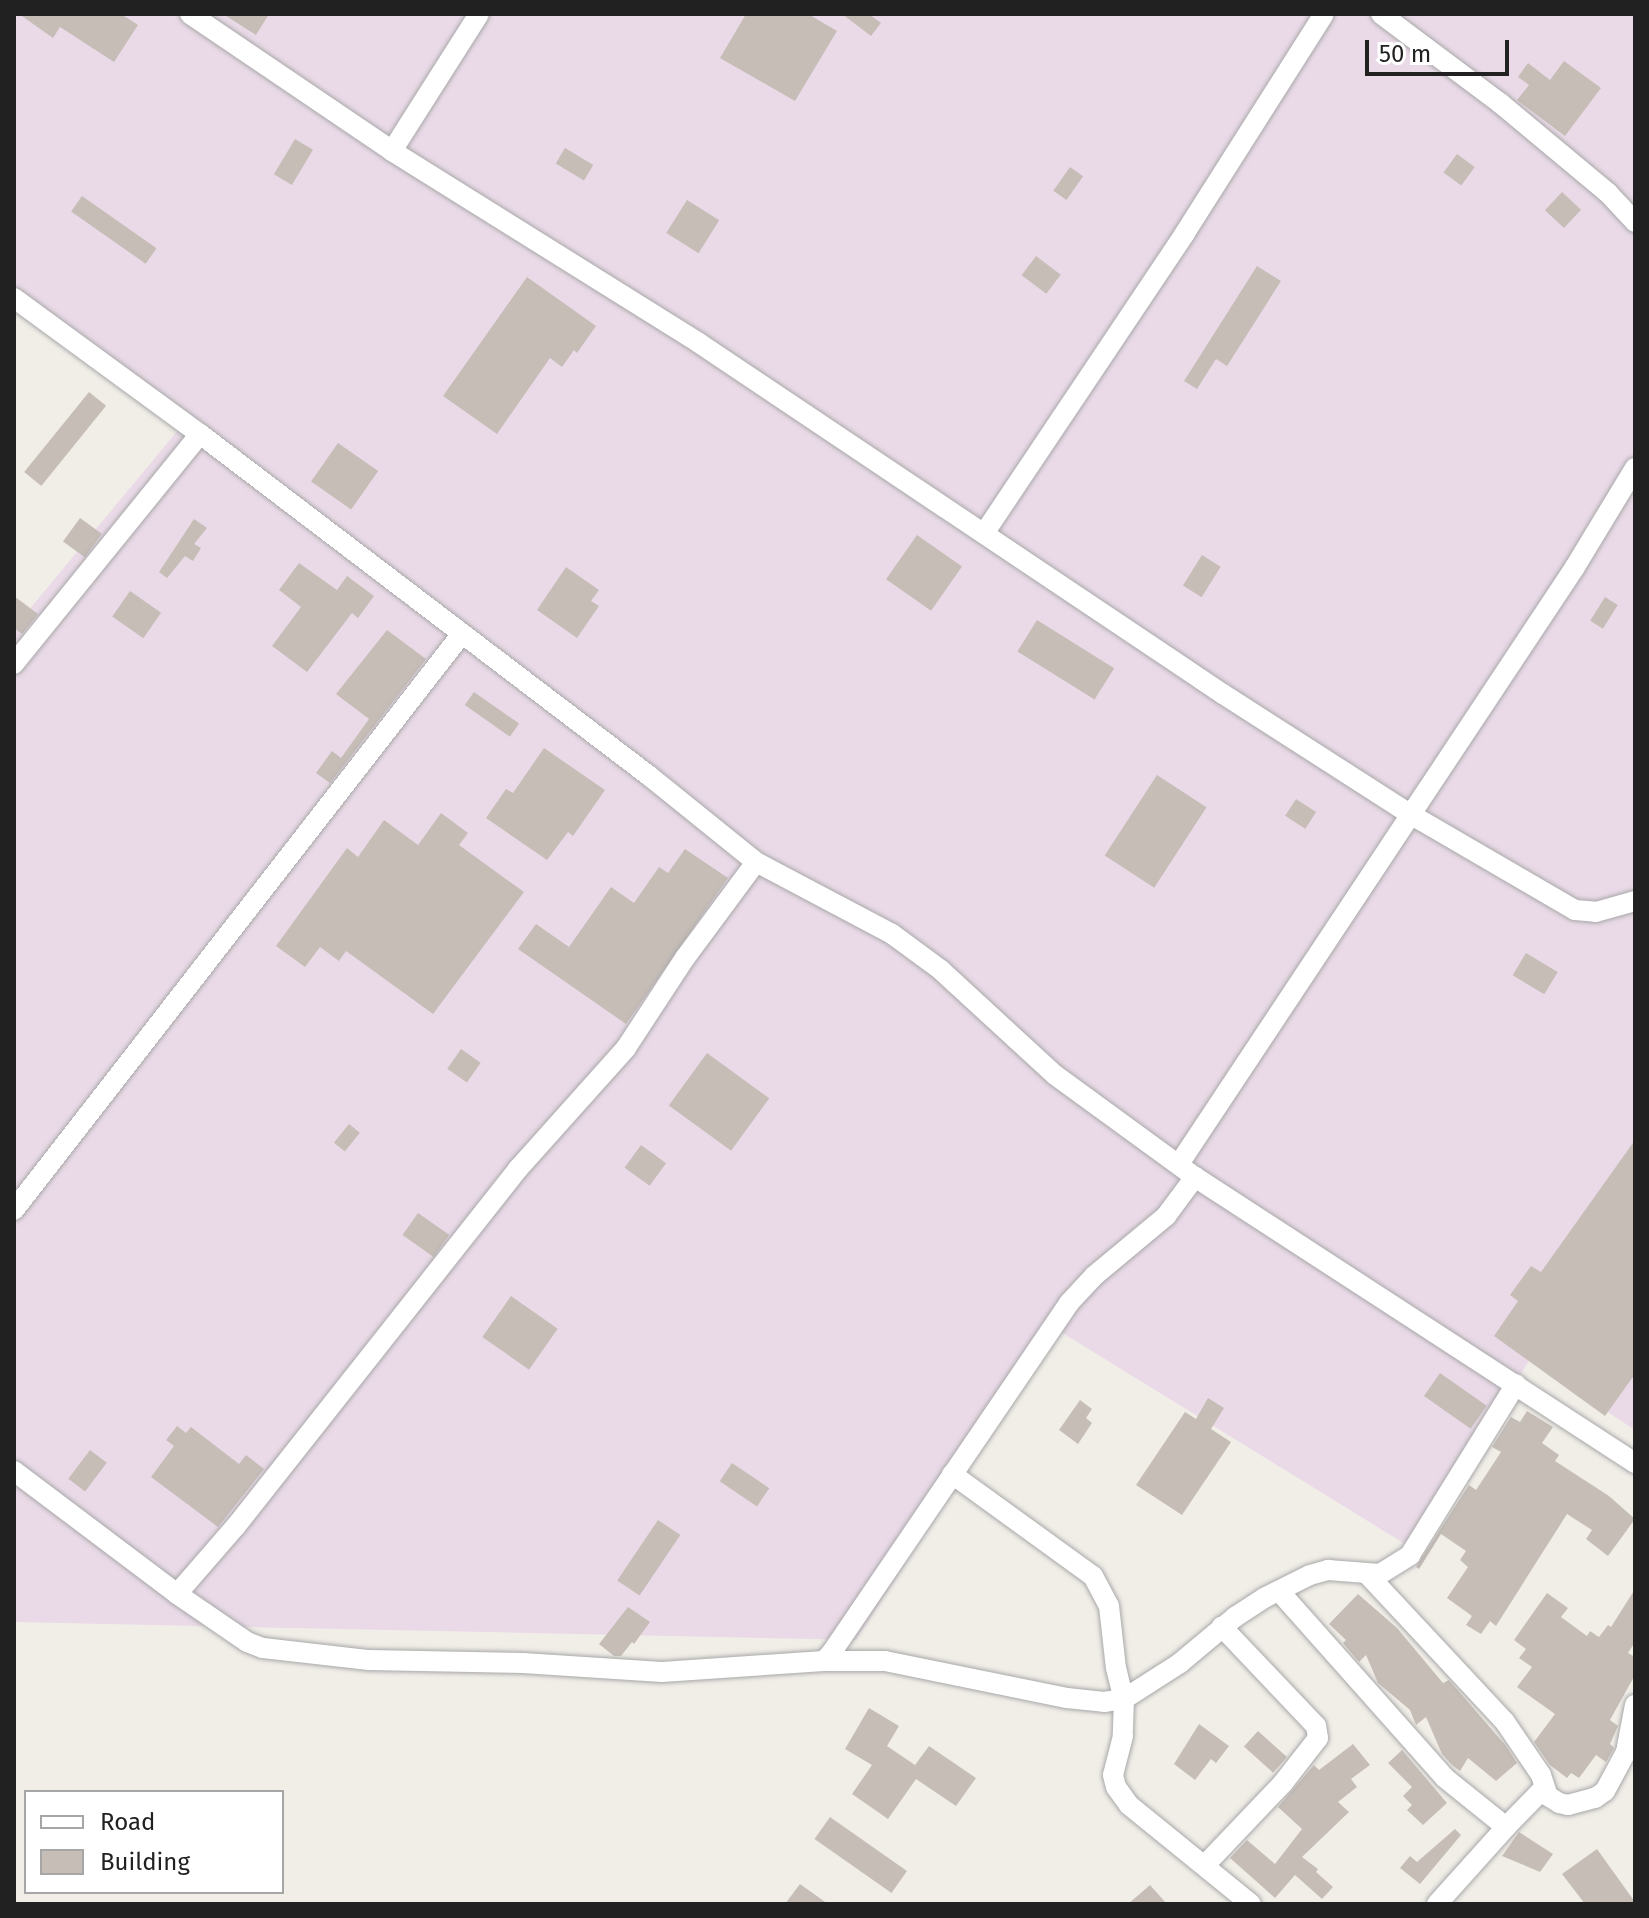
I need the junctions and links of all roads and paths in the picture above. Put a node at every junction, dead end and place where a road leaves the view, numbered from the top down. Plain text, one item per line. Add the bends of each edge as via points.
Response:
1 (190, 14) edge
2 (479, 14) edge
3 (1324, 14) edge
4 (1381, 14) edge
5 (392, 151) junction
6 (1635, 222) edge
7 (14, 298) edge
8 (200, 434) junction
9 (1635, 468) edge
10 (985, 532) junction
11 (461, 635) junction
12 (14, 664) edge
13 (1410, 814) junction
14 (756, 862) junction
15 (1635, 901) edge
16 (1187, 1170) junction
17 (14, 1210) edge
18 (1516, 1384) junction
19 (1635, 1463) edge
20 (14, 1471) edge
21 (952, 1474) junction
22 (1368, 1575) junction
23 (1279, 1591) junction
24 (177, 1594) junction
25 (1222, 1627) junction
26 (824, 1661) junction
27 (1124, 1699) junction
28 (1635, 1705) edge
29 (1544, 1788) junction
30 (1506, 1827) junction
31 (1205, 1865) junction
32 (1251, 1904) edge
33 (1437, 1904) edge

1 - 5 street
2 - 5 street
3 - 10 street
4 - 6 street via 1500,103
5 - 10 street via 699,343
7 - 8 street
8 - 11 street
8 - 12 street
9 - 13 street
10 - 13 street
11 - 14 street
11 - 17 street
13 - 15 street via 1575,910 1596,912
13 - 16 street
14 - 16 street via 892,934 941,970 1055,1075
14 - 24 street via 626,1048 518,1169
16 - 18 street
16 - 21 street via 1166,1216 1069,1303
18 - 19 street
18 - 22 street via 1410,1555 1380,1574
20 - 24 street
21 - 26 street
21 - 27 street via 1093,1576 1109,1606
22 - 23 street via 1328,1570
22 - 29 street via 1505,1722 1541,1775
23 - 25 street
23 - 30 street via 1445,1778
24 - 26 street via 247,1642 277,1651 662,1672
25 - 27 street via 1180,1663
25 - 31 street via 1316,1726 1318,1738
26 - 27 street via 885,1661 1067,1698
27 - 31 street via 1123,1736 1113,1775 1116,1787 1129,1805
28 - 29 street via 1626,1752 1605,1791 1568,1805 1548,1796
29 - 30 street
30 - 33 street
31 - 32 street

